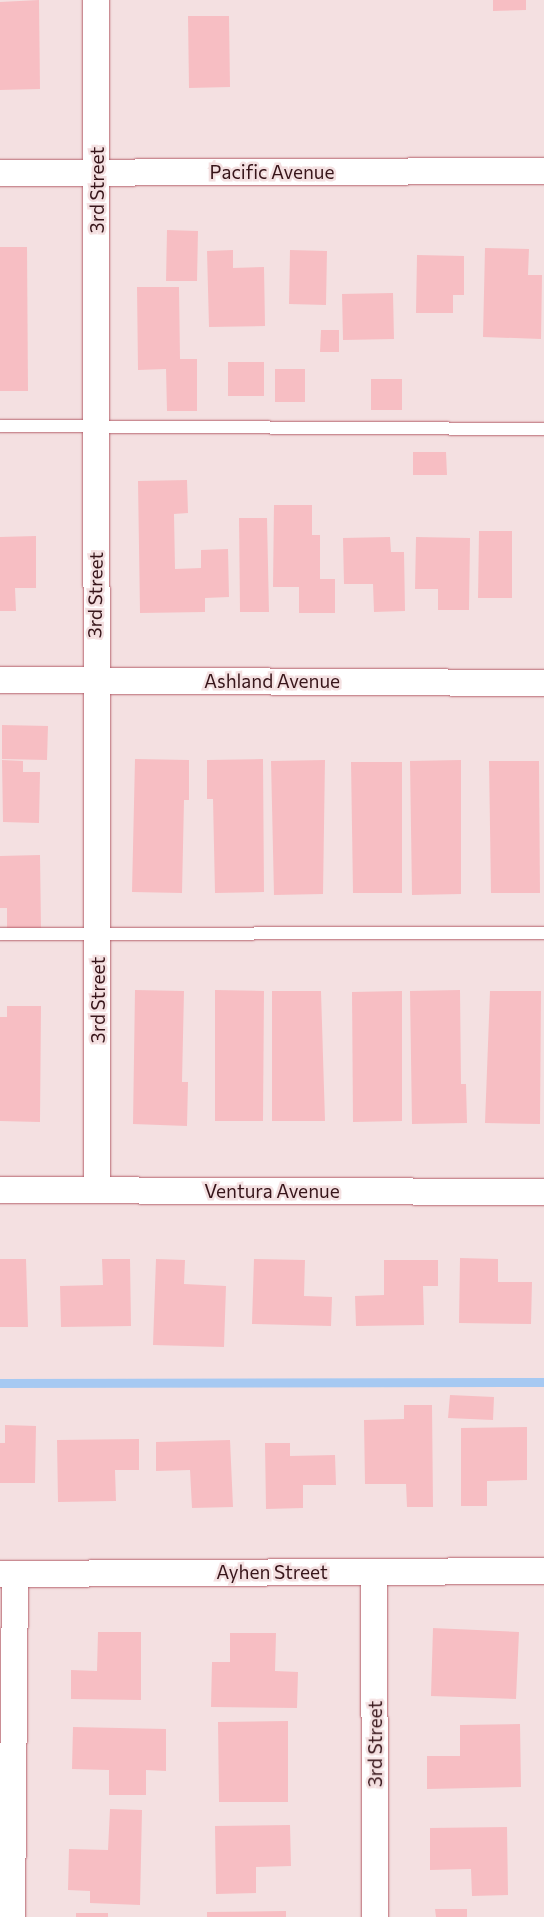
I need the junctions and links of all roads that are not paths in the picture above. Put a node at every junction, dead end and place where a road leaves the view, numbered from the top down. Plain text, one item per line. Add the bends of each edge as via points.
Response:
1 (96, 0) edge
2 (544, 171) edge
3 (0, 173) edge
4 (96, 173) junction
5 (97, 425) junction
6 (0, 426) edge
7 (544, 429) edge
8 (0, 680) edge
9 (94, 680) junction
10 (544, 683) edge
11 (544, 933) edge
12 (0, 934) edge
13 (98, 934) junction
14 (0, 1190) edge
15 (97, 1190) junction
16 (544, 1192) edge
17 (544, 1571) edge
18 (374, 1572) junction
19 (7, 1574) edge
20 (12, 1917) edge
21 (375, 1917) edge

1 - 4 street, 3rd Street
2 - 4 street, Pacific Avenue
3 - 4 street, Pacific Avenue
4 - 5 street, 3rd Street
5 - 6 lane
5 - 7 lane
5 - 9 street, 3rd Street
8 - 9 street, Ashland Avenue
9 - 10 street, Ashland Avenue
9 - 13 street, 3rd Street
11 - 13 lane
12 - 13 lane
13 - 15 street, 3rd Street
14 - 15 street, Ventura Avenue
15 - 16 street, Ventura Avenue
17 - 18 street, Ayhen Street
18 - 19 street, Ayhen Street
18 - 21 street, 3rd Street
19 - 20 street

